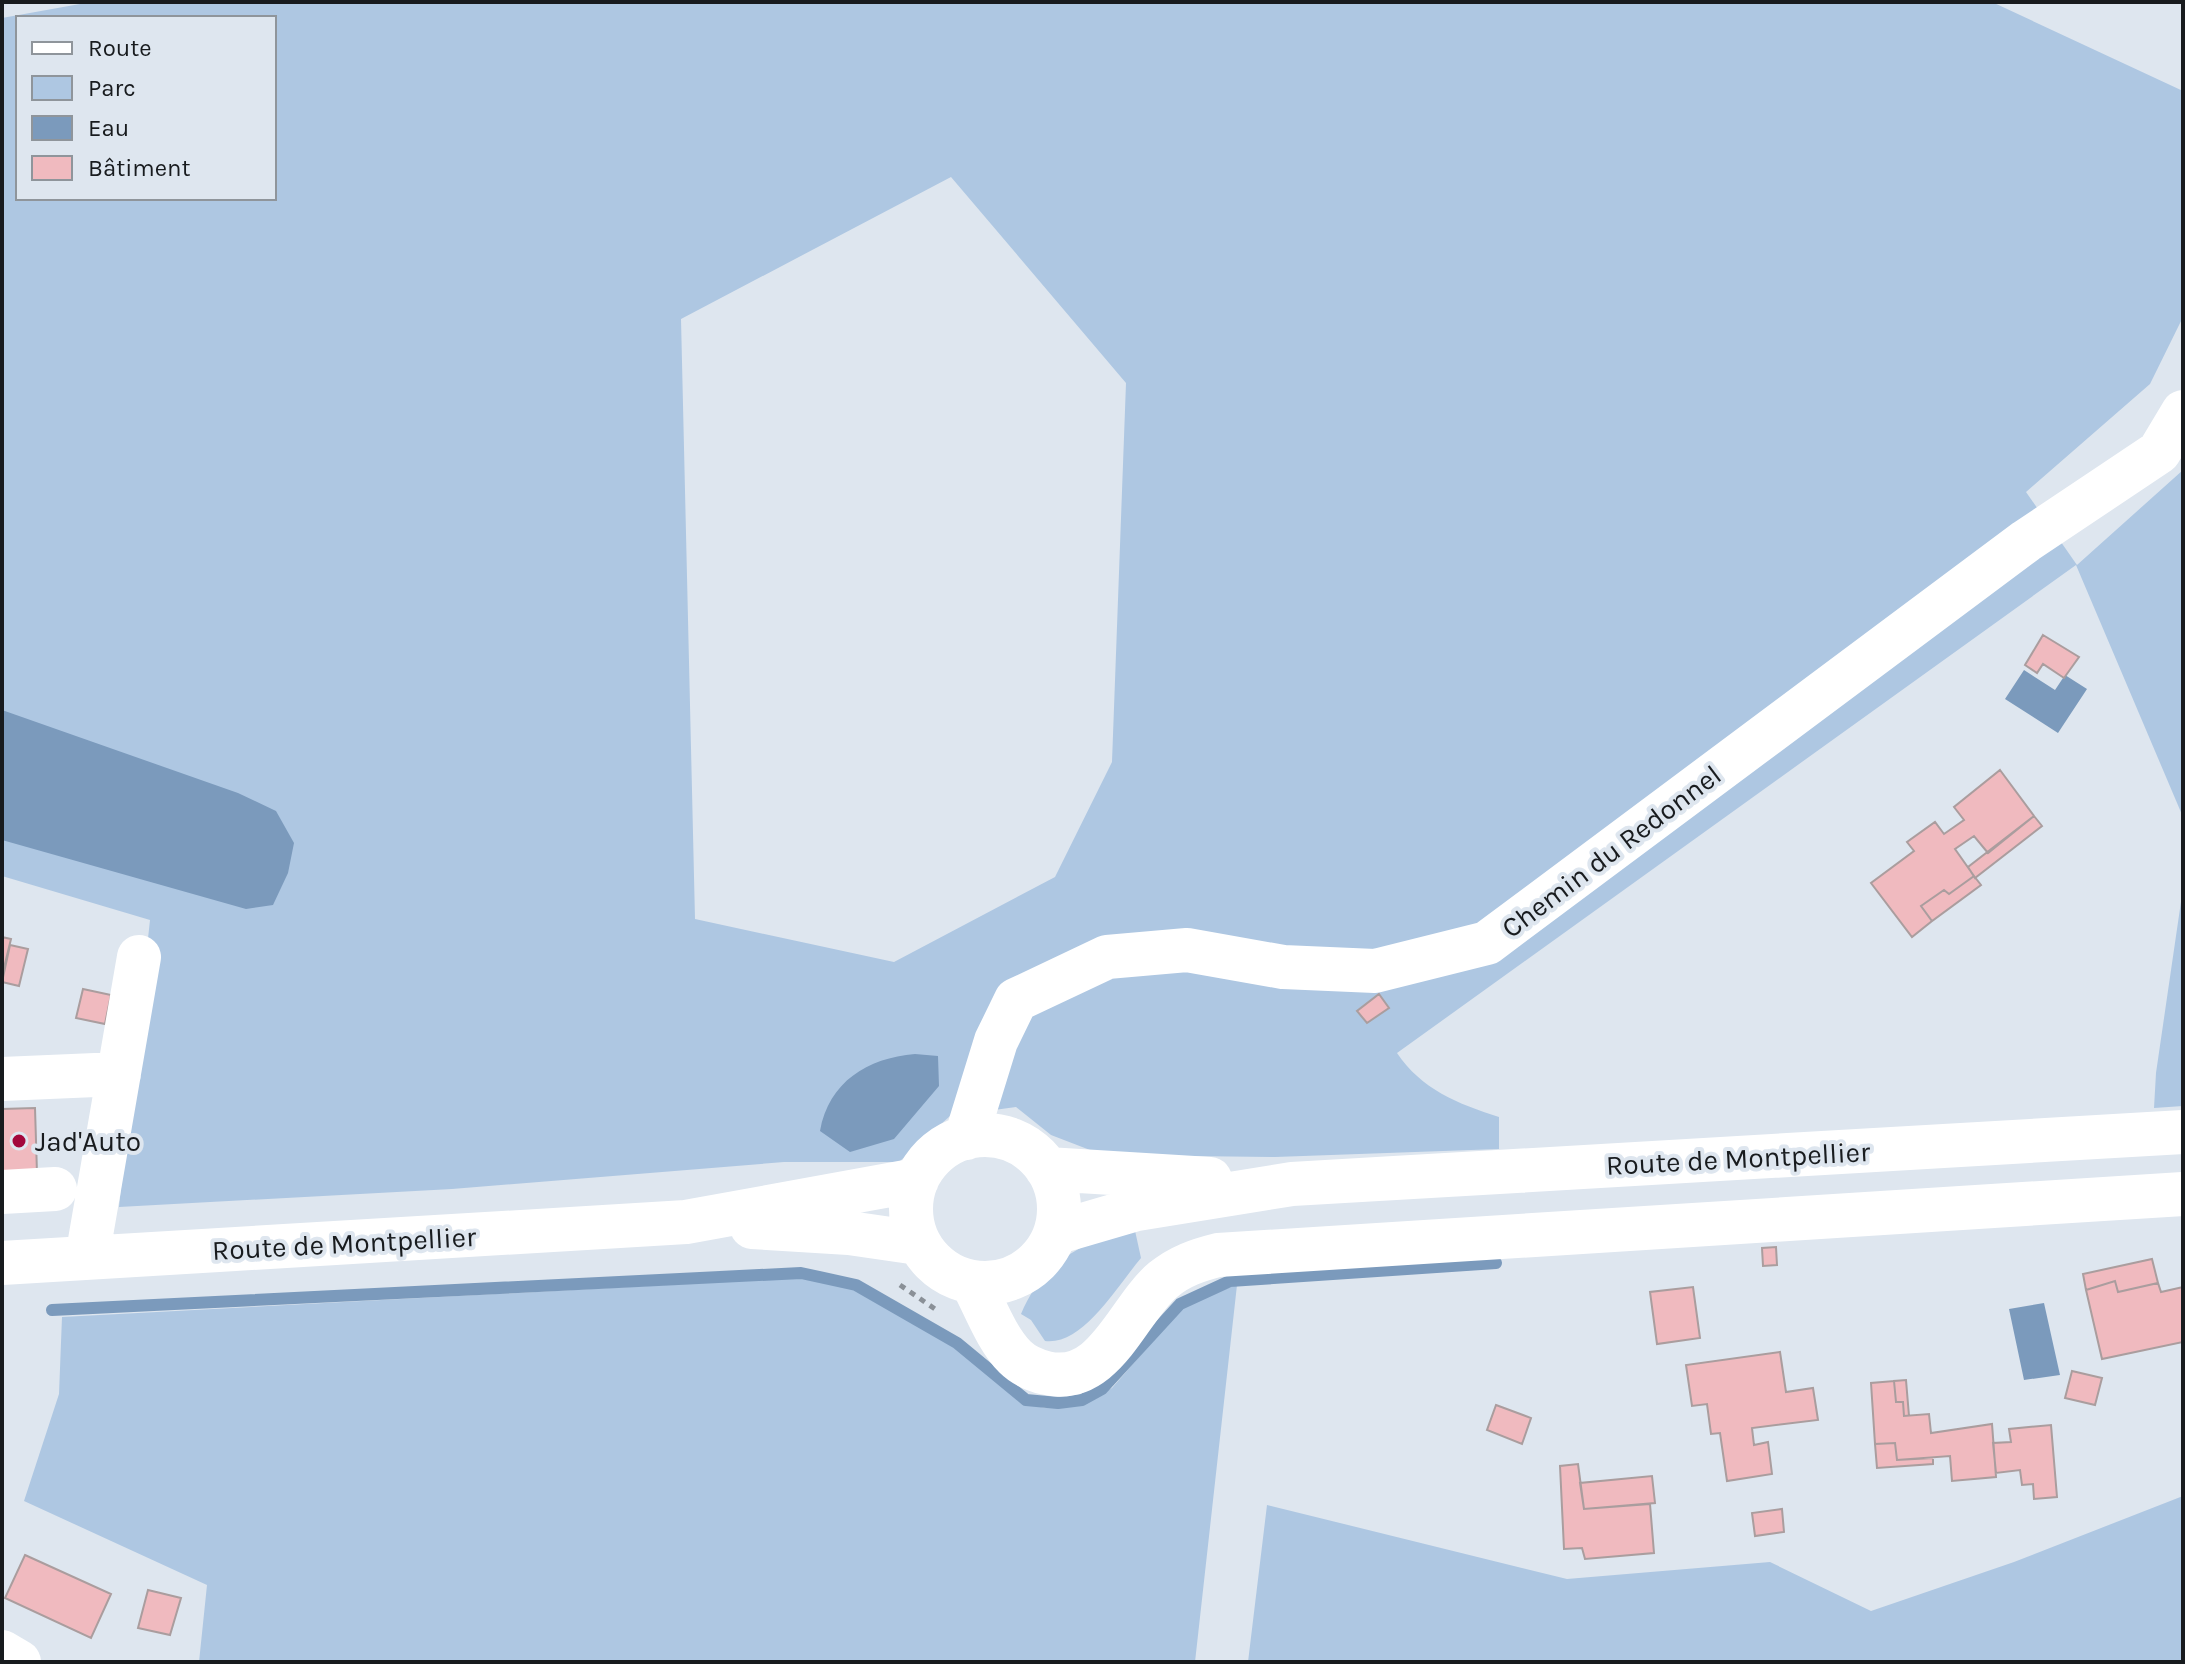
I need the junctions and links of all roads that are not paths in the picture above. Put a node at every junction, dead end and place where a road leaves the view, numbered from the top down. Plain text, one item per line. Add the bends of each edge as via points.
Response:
1 (2183, 412) edge
2 (139, 957) dead end
3 (119, 1074) junction
4 (2, 1079) edge
5 (2183, 1132) edge
6 (984, 1138) junction
7 (1047, 1169) junction
8 (917, 1180) junction
9 (1292, 1184) junction
10 (55, 1189) dead end
11 (2, 1192) edge
12 (2183, 1194) edge
13 (686, 1222) junction
14 (1055, 1233) junction
15 (918, 1243) junction
16 (87, 1258) junction
17 (2, 1263) edge
18 (993, 1280) junction
19 (2, 1652) edge
20 (19, 1662) edge

1 - 6 street, Chemin du Redonnel via 2159,452 2026,541 1487,943 1375,971 1283,967 1187,950 1107,957 1016,1000 985,1078
2 - 3 street
3 - 4 street
3 - 16 street
5 - 9 street, Route de Montpellier
6 - 7 street via 1034,1155
6 - 8 street via 937,1153
7 - 9 street, Route de Montpellier
7 - 14 street via 1058,1200
8 - 13 street, Route de Montpellier
8 - 15 street via 911,1211
9 - 14 street, Route de Montpellier via 1137,1209
10 - 11 street
12 - 18 street via 1218,1255 1190,1262 1162,1281 1101,1357 1080,1372 1056,1375 1031,1370 1013,1355 997,1329
13 - 15 street, Route de Montpellier
13 - 16 street, Route de Montpellier
14 - 18 street via 1046,1252
15 - 18 street via 941,1268
16 - 17 street, Route de Montpellier
19 - 20 street

